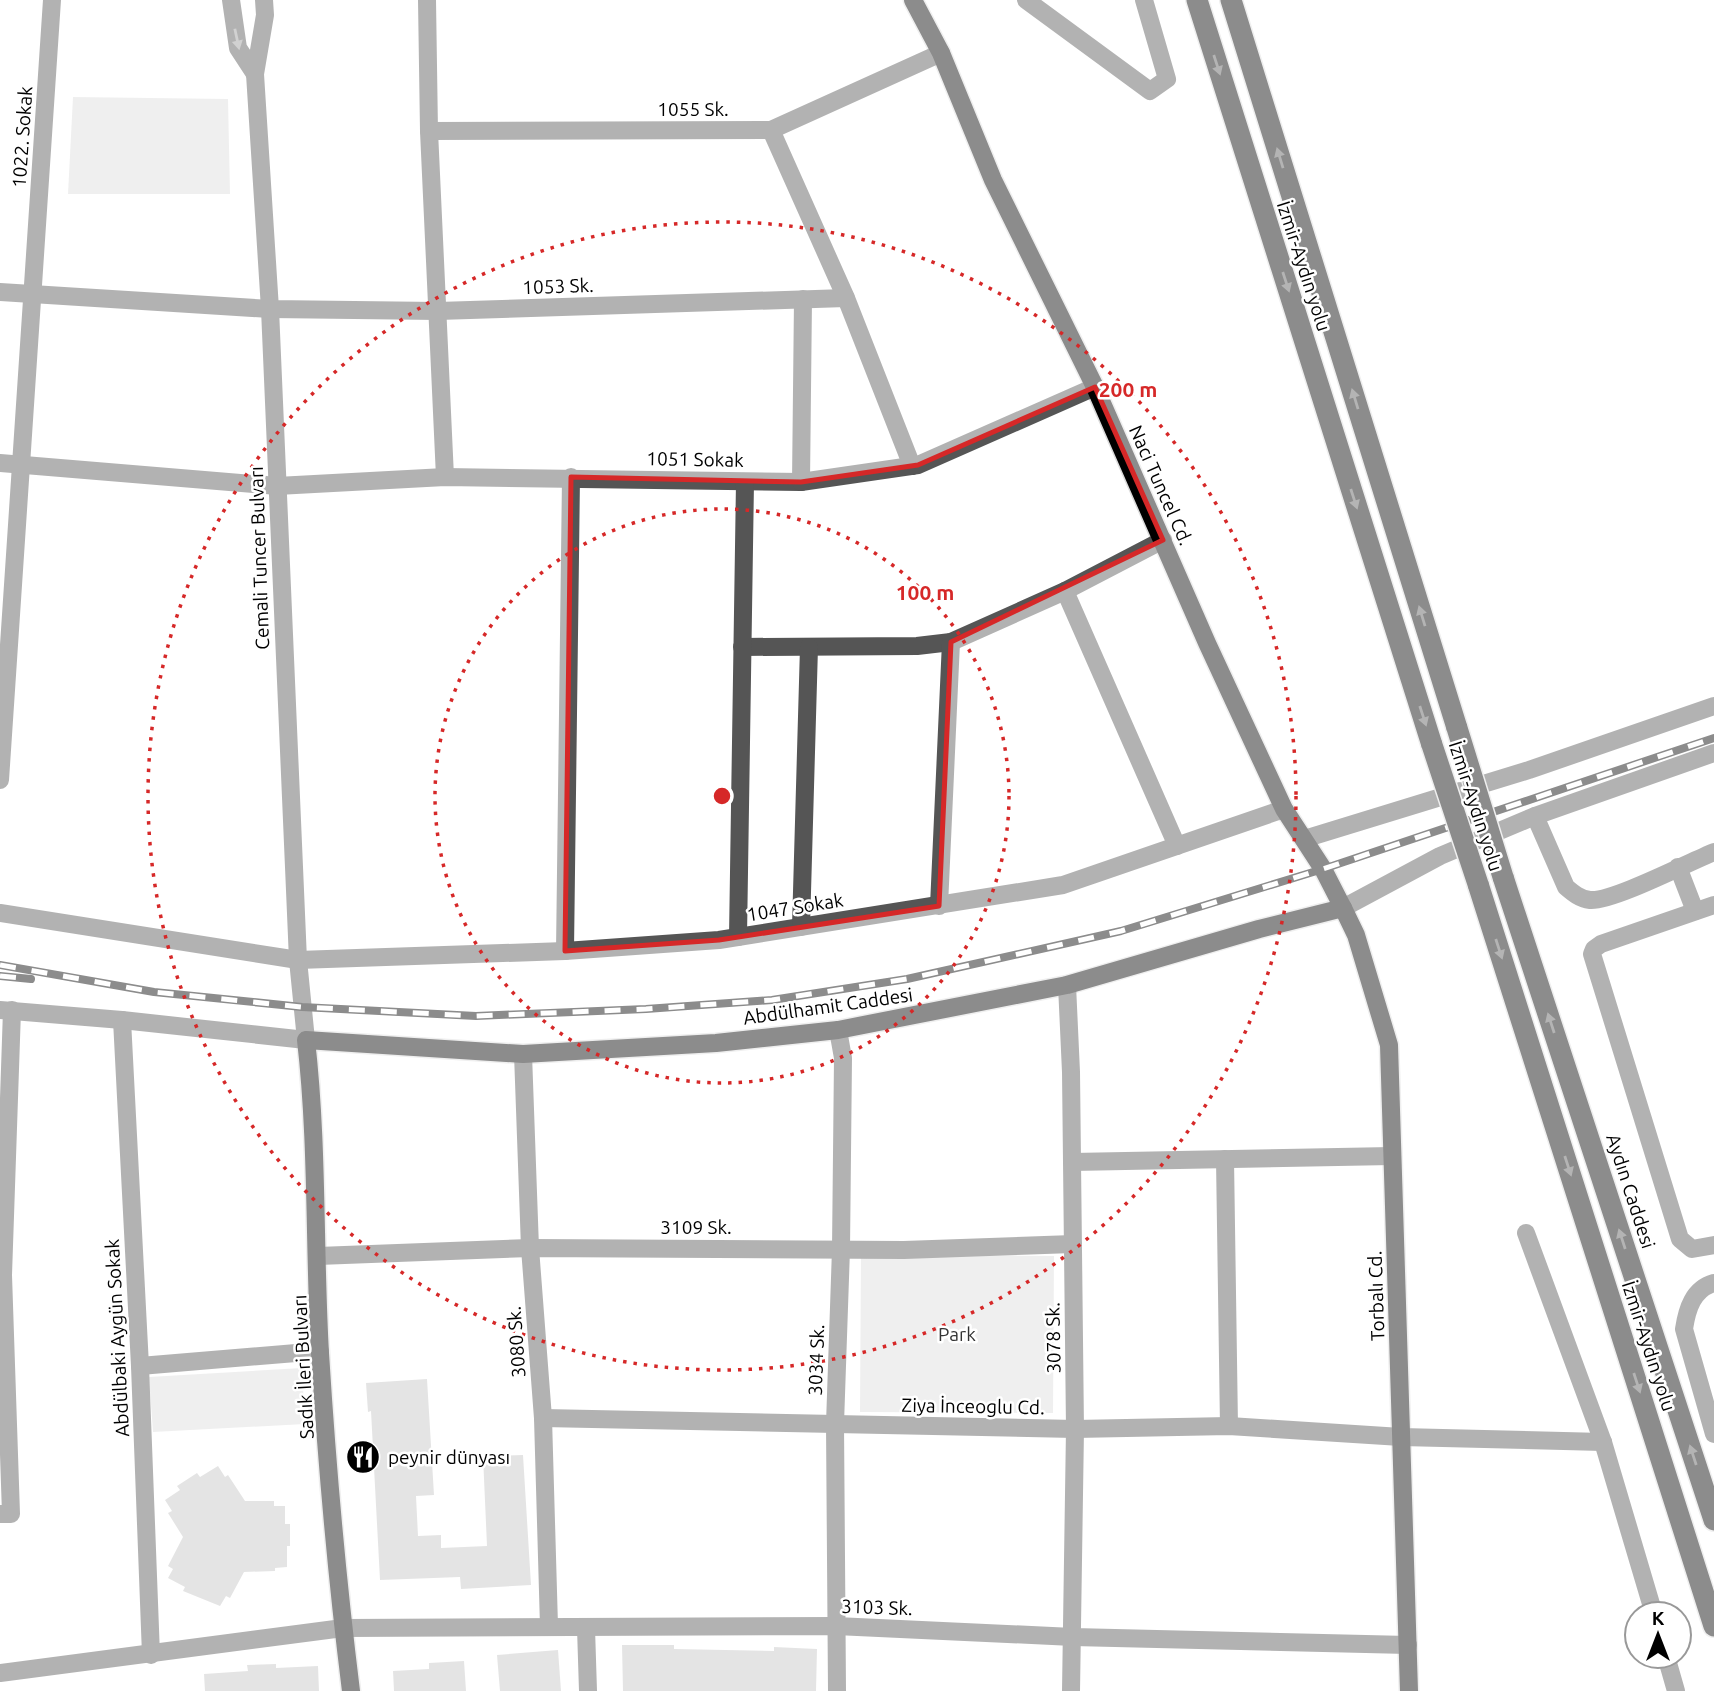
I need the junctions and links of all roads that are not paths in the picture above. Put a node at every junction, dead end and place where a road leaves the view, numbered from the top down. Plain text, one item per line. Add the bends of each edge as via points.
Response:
1 (52, 0) edge
2 (231, 0) edge
3 (264, 0) edge
4 (427, 0) edge
5 (915, 0) edge
6 (1026, 0) edge
7 (1144, 0) edge
8 (1197, 0) edge
9 (1231, 0) edge
10 (941, 53) junction
11 (255, 74) junction
12 (771, 130) junction
13 (429, 131) junction
14 (0, 292) edge
15 (32, 296) junction
16 (846, 298) junction
17 (803, 299) junction
18 (270, 309) junction
19 (438, 311) junction
20 (1095, 387) junction
21 (0, 463) edge
22 (20, 465) junction
23 (912, 466) junction
24 (445, 477) junction
25 (571, 477) junction
26 (745, 482) junction
27 (801, 482) junction
28 (277, 486) junction
29 (1163, 540) junction
30 (1065, 591) junction
31 (951, 642) junction
32 (742, 647) junction
33 (808, 647) junction
34 (1714, 706) edge
35 (1714, 753) edge
36 (0, 771) edge
37 (0, 780) edge
38 (1284, 808) junction
39 (1535, 816) junction
40 (1304, 839) junction
41 (1177, 846) junction
42 (1714, 852) edge
43 (1678, 867) junction
44 (1503, 877) joint
45 (1714, 905) edge
46 (939, 906) junction
47 (1343, 908) junction
48 (1695, 911) junction
49 (0, 913) edge
50 (801, 927) junction
51 (738, 937) junction
52 (565, 951) junction
53 (298, 960) junction
54 (1067, 985) junction
55 (6, 1010) edge
56 (122, 1020) junction
57 (838, 1030) junction
58 (306, 1040) junction
59 (523, 1054) junction
60 (1392, 1156) junction
61 (1225, 1159) junction
62 (1072, 1162) junction
63 (1526, 1233) dead end
64 (1073, 1244) junction
65 (1714, 1245) edge
66 (530, 1248) junction
67 (841, 1249) junction
68 (318, 1256) junction
69 (1714, 1283) edge
70 (320, 1352) junction
71 (140, 1366) junction
72 (543, 1418) junction
73 (835, 1424) junction
74 (1229, 1426) junction
75 (1075, 1429) junction
76 (1714, 1434) edge
77 (1401, 1437) junction
78 (1603, 1441) junction
79 (0, 1514) edge
80 (1714, 1520) edge
81 (1650, 1600) edge
82 (549, 1626) junction
83 (836, 1626) junction
84 (1714, 1626) edge
85 (586, 1628) junction
86 (343, 1629) junction
87 (1073, 1637) junction
88 (1408, 1645) junction
89 (151, 1655) junction
90 (1670, 1670) edge
91 (0, 1674) edge
92 (351, 1691) edge
93 (588, 1691) edge
94 (837, 1691) edge
95 (1071, 1691) edge
96 (1409, 1691) edge
97 (1676, 1691) edge

1 - 15 street, 1022. Sokak
2 -> 11 street via 238,48
3 - 11 street
4 - 13 street
5 - 10 main road, Naci Tuncel Cd.
6 - 7 street via 1150,91 1167,79
8 -> 84 highway, İzmir-Aydın yolu, bridge
44 -> 9 highway, İzmir-Aydın yolu, bridge
10 - 12 street, 1055 Sk.
10 - 20 main road, Naci Tuncel Cd. via 993,180
11 - 18 street, Cemali Tuncer Bulvarı
12 - 13 street, 1055 Sk.
12 - 16 street
13 - 19 street
14 - 15 street, 1053 Sk.
15 - 18 street, 1053 Sk.
15 - 22 street, 1022. Sokak
16 - 17 street, 1053 Sk.
16 - 23 street
17 - 19 street, 1053 Sk.
17 - 27 street
18 - 19 street, 1053 Sk.
18 - 28 street, Cemali Tuncer Bulvarı
19 - 24 street
20 - 23 street, 1051 Sokak
20 - 29 main road, Naci Tuncel Cd.
21 - 22 street, 1051 Sokak
22 - 28 street, 1051 Sokak
22 - 36 street, 1022. Sokak
23 - 27 street, 1051 Sokak
24 - 25 street, 1051 Sokak
24 - 28 street, 1051 Sokak
25 - 26 street, 1051 Sokak
25 - 52 street
26 - 27 street, 1051 Sokak
26 - 32 street
28 - 53 street, Cemali Tuncer Bulvarı
29 - 30 street
29 - 38 main road, Naci Tuncel Cd.
30 - 31 street
30 - 41 street
31 - 33 street
31 - 46 street
32 - 33 street
32 - 51 street
33 - 50 street
34 - 40 street via 1529,770
35 - 39 street
36 - 37 street, 1022. Sokak
38 - 40 main road, Naci Tuncel Cd.
38 - 41 street, 1047 Sokak
39 - 43 street via 1566,887 1582,898 1611,896
39 - 47 street via 1440,856
40 - 47 main road, Naci Tuncel Cd.
41 - 46 street, 1047 Sokak via 1063,885
42 - 43 street
43 - 48 street
80 -> 44 highway, Aydın Caddesi
45 - 48 street
46 - 50 street, 1047 Sokak
47 - 54 main road, Abdülhamit Caddesi
47 - 60 main road, Torbalı Cd. via 1356,935 1389,1045
48 - 65 street via 1601,944 1592,954 1680,1239 1692,1249
49 - 53 street, 1047 Sokak
50 - 51 street, 1047 Sokak
51 - 52 street, 1047 Sokak
52 - 53 street, 1047 Sokak
53 - 58 street, Cemali Tuncer Bulvarı
54 - 57 main road, Abdülhamit Caddesi
54 - 62 street, 3078 Sk.
55 - 56 street
55 - 79 street via 3,1275 11,1514
56 - 58 street
56 - 71 street, Abdülbaki Aygün Sokak
57 - 59 main road, Abdülhamit Caddesi via 716,1043
57 - 67 street, 3034 Sk. via 842,1058
58 - 59 main road, Abdülhamit Caddesi
58 - 68 main road, Sadık İleri Bulvarı
59 - 66 street, 3080 Sk.
60 - 61 street
60 - 77 main road, Torbalı Cd.
61 - 62 street
61 - 74 street
62 - 64 street, 3078 Sk.
63 - 78 street
64 - 67 street, 3109 Sk.
64 - 75 street, 3078 Sk.
66 - 67 street, 3109 Sk.
66 - 68 street, 3109 Sk.
66 - 72 street, 3080 Sk.
67 - 73 street, 3034 Sk.
68 - 70 main road, Sadık İleri Bulvarı
69 - 76 street via 1691,1302 1684,1329
70 - 71 street
70 - 86 main road, Sadık İleri Bulvarı
71 - 89 street, Abdülbaki Aygün Sokak
72 - 73 street, Ziya İnceoglu Cd.
72 - 82 street, 3080 Sk.
73 - 75 street, Ziya İnceoglu Cd.
73 - 83 street, 3034 Sk.
74 - 75 street, Ziya İnceoglu Cd.
74 - 77 street, Ziya İnceoglu Cd.
75 - 87 street, 3078 Sk.
77 - 78 street, Ziya İnceoglu Cd.
77 - 88 main road, Torbalı Cd.
78 - 81 street
82 - 85 street, 3103 Sk.
82 - 86 street, 3103 Sk.
83 - 85 street, 3103 Sk.
83 - 87 street, 3103 Sk.
83 - 94 street, 3034 Sk.
85 - 93 street
86 - 89 street, 3103 Sk.
86 - 92 main road, Sadık İleri Bulvarı
87 - 88 street, 3103 Sk.
87 - 95 street, 3078 Sk.
88 - 96 main road, Torbalı Cd.
89 - 91 street, 3103 Sk.
90 - 97 street

